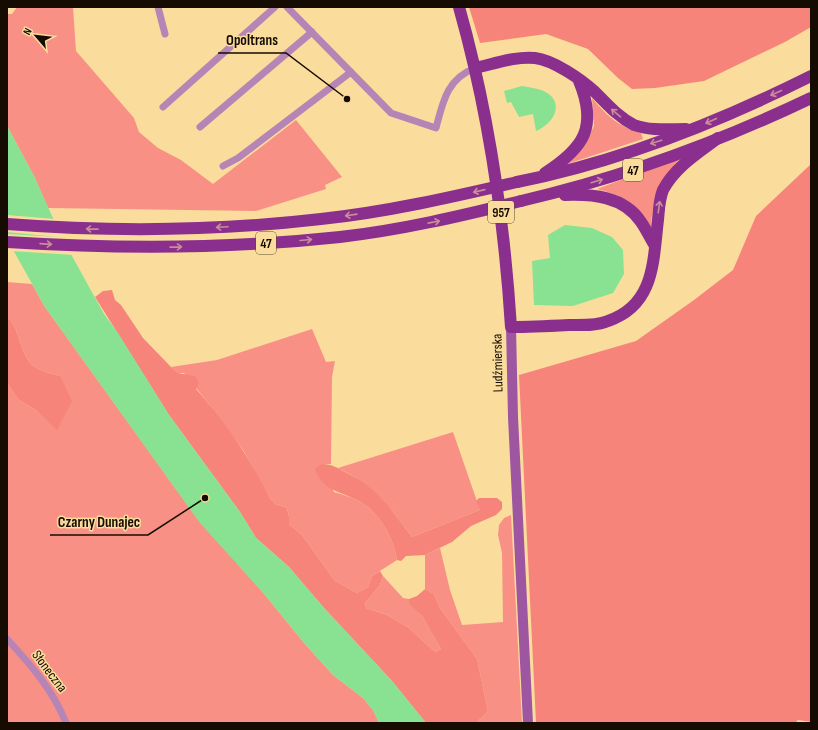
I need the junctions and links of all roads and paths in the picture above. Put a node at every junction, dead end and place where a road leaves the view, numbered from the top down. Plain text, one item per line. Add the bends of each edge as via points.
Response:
1 (158, 7) edge
2 (275, 7) edge
3 (287, 7) edge
4 (459, 7) edge
5 (312, 32) junction
6 (165, 34) dead end
7 (475, 68) junction
8 (351, 72) junction
9 (811, 76) edge
10 (580, 81) junction
11 (811, 98) edge
12 (163, 107) dead end
13 (200, 127) dead end
14 (693, 129) junction
15 (718, 138) junction
16 (223, 166) dead end
17 (538, 178) junction
18 (546, 196) junction
19 (7, 224) edge
20 (7, 242) edge
21 (655, 246) junction
22 (511, 327) junction
23 (7, 639) edge
24 (66, 723) edge
25 (528, 723) edge

1 - 6 street
2 - 12 street
3 - 5 street
4 - 7 main road, Ludźmierska / 957
5 - 8 street
5 - 13 street
7 - 8 street via 454,80 442,104 436,128 391,113
7 - 10 main road via 522,58 534,58 552,63
7 - 22 main road, Ludźmierska / 957 via 496,173 506,254
8 - 16 street via 238,158
9 -> 14 main road, 47
14 -> 10 main road via 635,125 619,116
10 - 17 main road via 587,99 588,111 584,135 571,154
11 - 15 main road, 47
14 -> 17 main road, 47 via 570,170
18 -> 15 main road, 47 via 634,169
21 -> 15 main road via 659,202 663,190 686,163
17 -> 19 main road, 47, bridge via 371,212 259,225 132,230
20 -> 18 main road, 47, bridge via 142,248 341,237 415,225
18 - 21 main road via 588,194 620,203 641,220
21 - 22 main road via 647,288 634,306 616,318 595,324
22 - 25 main road, Ludźmierska / 957
23 - 24 street, Słoneczna via 33,667 51,692

